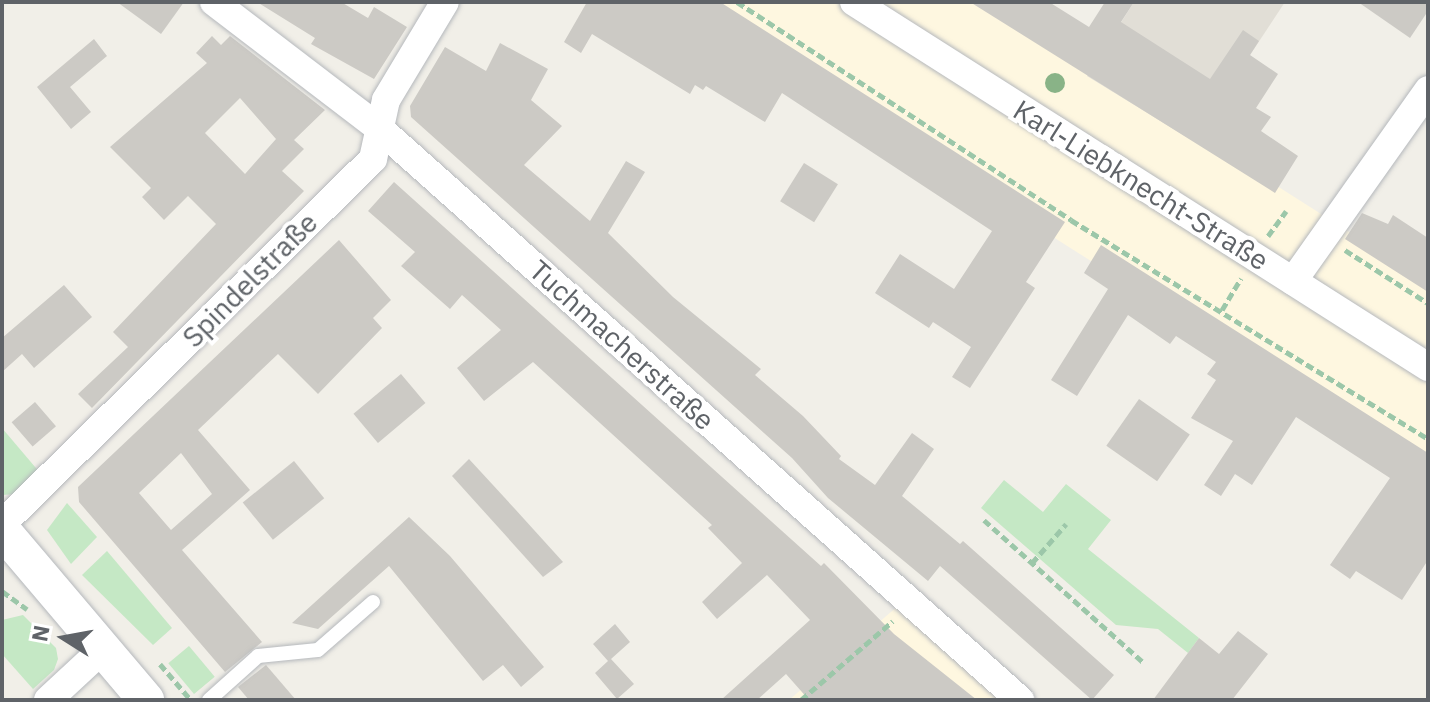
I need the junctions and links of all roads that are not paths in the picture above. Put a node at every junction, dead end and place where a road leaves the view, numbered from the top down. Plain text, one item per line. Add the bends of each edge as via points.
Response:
1 (214, 2) edge
2 (445, 2) edge
3 (854, 2) edge
4 (1428, 90) edge
5 (380, 129) junction
6 (1293, 281) junction
7 (1428, 367) edge
8 (2, 524) edge
9 (2, 530) edge
10 (373, 602) dead end
11 (103, 649) junction
12 (48, 700) edge
13 (146, 700) edge
14 (209, 700) edge
15 (1020, 700) edge

1 - 5 street, Tuchmacherstraße
2 - 5 street, Spindelstraße via 386,100
3 - 6 street, Karl-Liebknecht-Straße
4 - 6 street
5 - 8 street, Spindelstraße via 373,159
5 - 15 street, Tuchmacherstraße
6 - 7 street, Karl-Liebknecht-Straße
9 - 11 street
10 - 14 lane via 318,650 258,656
11 - 12 street
11 - 13 street

